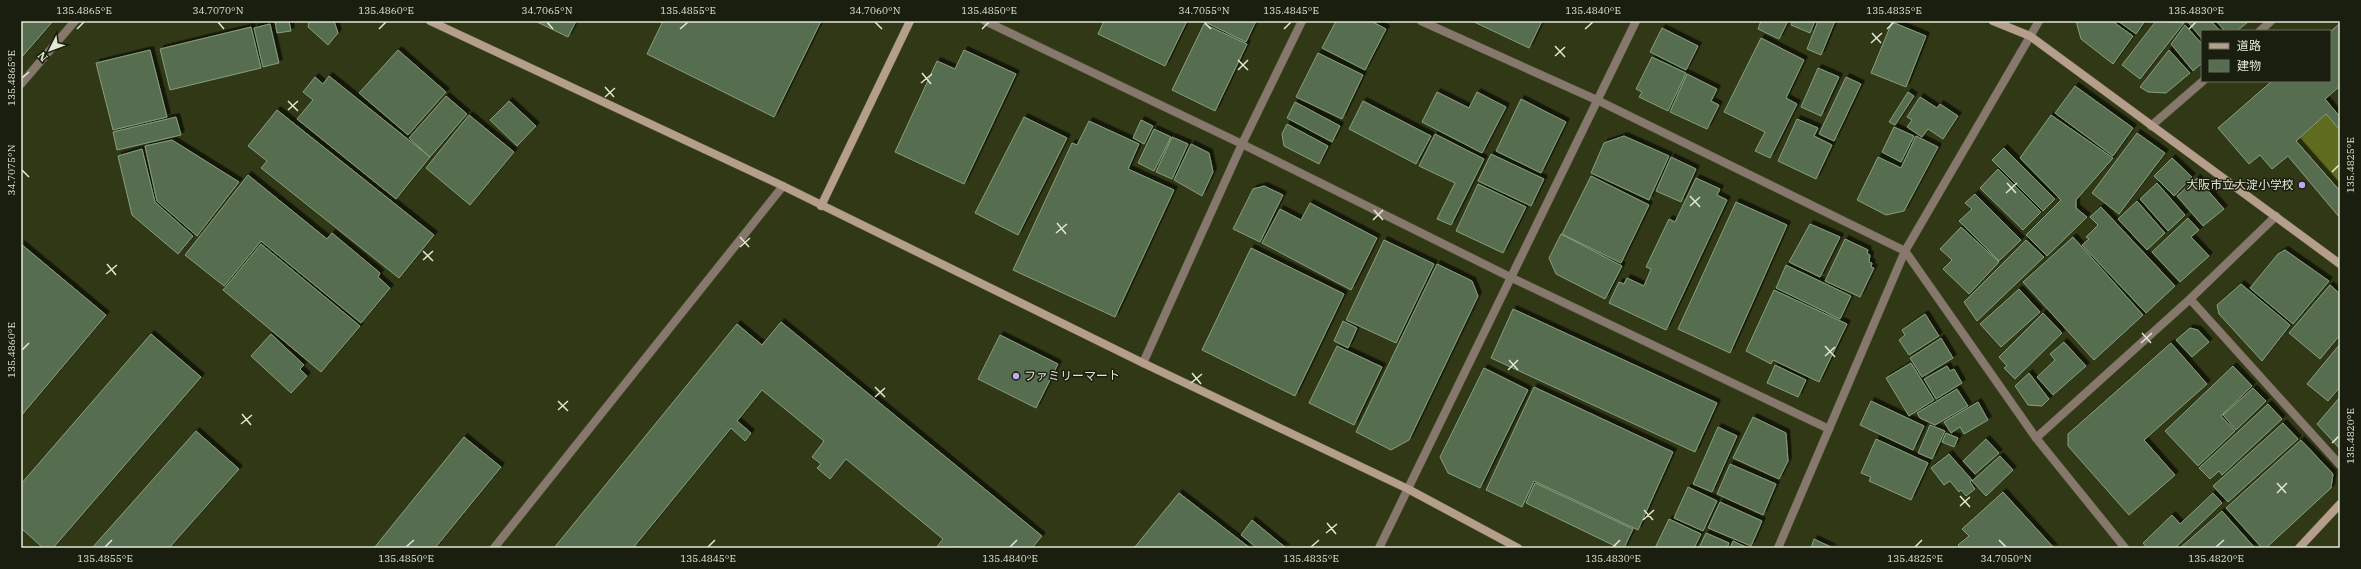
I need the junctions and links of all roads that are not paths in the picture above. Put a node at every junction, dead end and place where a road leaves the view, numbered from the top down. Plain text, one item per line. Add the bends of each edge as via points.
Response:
1 (75, 21) edge
2 (430, 21) edge
3 (910, 21) edge
4 (985, 21) edge
5 (1302, 21) edge
6 (1421, 21) edge
7 (1636, 21) edge
8 (1993, 21) edge
9 (2039, 21) edge
10 (2271, 21) edge
11 (2261, 30) edge
12 (2030, 36) junction
13 (2202, 82) edge
14 (21, 84) edge
15 (1599, 101) junction
16 (2151, 126) junction
17 (1242, 144) junction
18 (783, 186) junction
19 (821, 206) junction
20 (2276, 216) junction
21 (1905, 250) junction
22 (2340, 264) edge
23 (1510, 277) junction
24 (2190, 299) junction
25 (1143, 363) junction
26 (1829, 429) junction
27 (2036, 438) junction
28 (2340, 465) edge
29 (1408, 489) junction
30 (2340, 504) edge
31 (494, 548) edge
32 (1379, 548) edge
33 (1518, 548) edge
34 (1778, 548) edge
35 (2125, 548) edge
36 (2299, 548) edge

1 - 14 street
2 - 18 street
3 - 19 street
4 - 17 street
5 - 17 street
6 - 15 street
7 - 15 street
8 - 12 street
9 - 12 street
10 - 11 street
12 - 16 street
12 - 21 street
13 - 16 street
15 - 21 street
15 - 23 street
16 - 20 street
17 - 23 street
17 - 25 street
18 - 19 street
18 - 31 street
19 - 25 street
20 - 22 street
20 - 24 street
21 - 26 street
21 - 27 street
23 - 26 street
23 - 29 street
24 - 27 street
24 - 28 street
25 - 29 street
26 - 34 street
27 - 35 street
29 - 32 street
29 - 33 street
30 - 36 street

